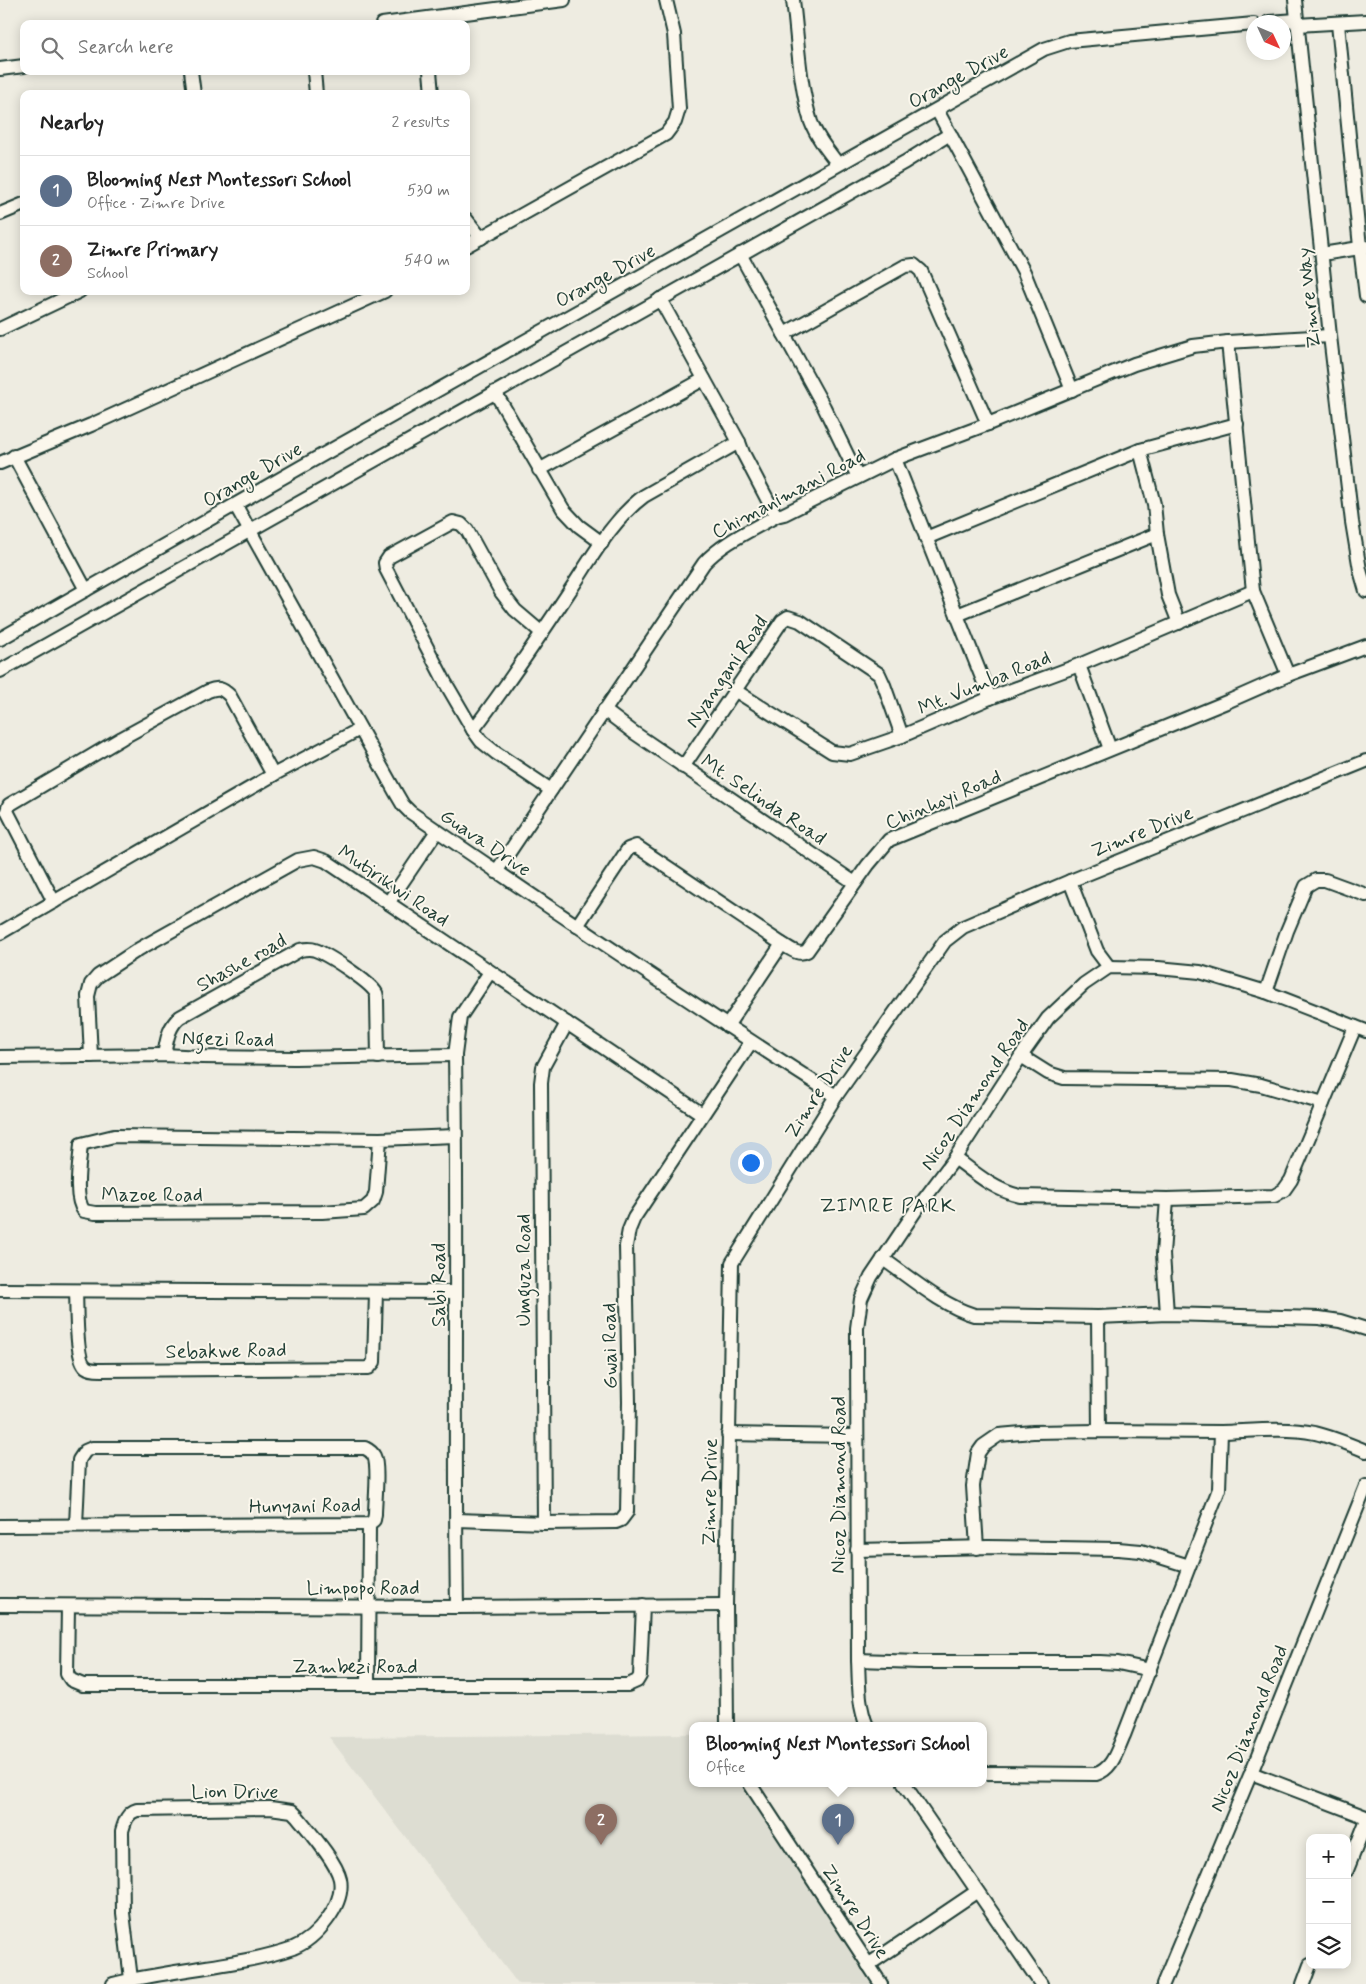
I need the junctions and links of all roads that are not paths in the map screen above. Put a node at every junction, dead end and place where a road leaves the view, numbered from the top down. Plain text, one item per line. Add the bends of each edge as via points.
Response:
1 (564, 0) edge
2 (666, 0) edge
3 (793, 0) edge
4 (1295, 0) edge
5 (438, 20) edge
6 (1366, 21) edge
7 (1291, 23) edge
8 (1297, 23) junction
9 (1338, 24) junction
10 (1246, 25) edge
11 (20, 66) edge
12 (0, 69) edge
13 (192, 75) edge
14 (314, 75) edge
15 (430, 75) edge
16 (193, 90) edge
17 (316, 90) edge
18 (432, 90) edge
19 (937, 110) junction
20 (950, 134) junction
21 (838, 164) junction
22 (20, 206) edge
23 (0, 214) edge
24 (470, 224) edge
25 (481, 238) junction
26 (470, 244) edge
27 (1363, 247) edge
28 (740, 254) junction
29 (1322, 254) junction
30 (72, 295) edge
31 (373, 295) edge
32 (1366, 296) edge
33 (660, 299) junction
34 (0, 329) edge
35 (784, 334) junction
36 (1330, 336) junction
37 (1228, 342) junction
38 (704, 379) junction
39 (1072, 390) junction
40 (495, 392) junction
41 (988, 424) junction
42 (1237, 424) junction
43 (739, 442) junction
44 (1140, 450) junction
45 (14, 456) junction
46 (895, 460) junction
47 (0, 463) edge
48 (539, 470) junction
49 (858, 477) junction
50 (236, 506) junction
51 (776, 516) junction
52 (250, 531) junction
53 (1157, 534) junction
54 (926, 538) junction
55 (602, 543) junction
56 (1363, 569) edge
57 (86, 590) junction
58 (1253, 591) junction
59 (1366, 591) edge
60 (957, 615) junction
61 (1179, 623) junction
62 (542, 633) junction
63 (0, 639) edge
64 (1366, 646) edge
65 (1080, 665) junction
66 (0, 671) edge
67 (1288, 675) junction
68 (736, 691) junction
69 (990, 698) junction
70 (604, 710) junction
71 (360, 729) junction
72 (473, 730) junction
73 (902, 736) junction
74 (1110, 749) junction
75 (1366, 761) edge
76 (683, 767) junction
77 (273, 775) junction
78 (551, 790) junction
79 (437, 831) junction
80 (496, 872) junction
81 (1070, 881) junction
82 (855, 883) junction
83 (1366, 895) edge
84 (54, 902) junction
85 (388, 903) junction
86 (577, 926) junction
87 (0, 933) edge
88 (782, 944) junction
89 (1108, 967) junction
90 (490, 972) junction
91 (1266, 992) junction
92 (567, 1023) junction
93 (727, 1026) junction
94 (1361, 1029) edge
95 (751, 1042) junction
96 (164, 1055) junction
97 (455, 1055) junction
98 (91, 1056) junction
99 (1021, 1056) junction
100 (0, 1057) edge
101 (378, 1057) junction
102 (836, 1096) junction
103 (1323, 1103) junction
104 (702, 1114) junction
105 (455, 1136) junction
106 (380, 1139) junction
107 (954, 1158) junction
108 (1167, 1199) junction
109 (884, 1259) junction
110 (0, 1290) edge
111 (76, 1291) junction
112 (456, 1292) junction
113 (376, 1293) junction
114 (1166, 1314) junction
115 (1098, 1317) junction
116 (1366, 1329) edge
117 (1099, 1430) junction
118 (1221, 1432) junction
119 (728, 1434) junction
120 (856, 1436) junction
121 (1366, 1451) edge
122 (1366, 1486) edge
123 (457, 1520) junction
124 (544, 1523) junction
125 (369, 1524) junction
126 (76, 1525) junction
127 (0, 1526) edge
128 (977, 1548) junction
129 (857, 1550) junction
130 (1189, 1566) junction
131 (0, 1605) edge
132 (643, 1605) junction
133 (726, 1605) junction
134 (68, 1606) junction
135 (369, 1606) junction
136 (458, 1607) junction
137 (858, 1660) junction
138 (1150, 1670) junction
139 (368, 1684) junction
140 (727, 1722) edge
141 (866, 1722) edge
142 (987, 1773) edge
143 (1251, 1773) junction
144 (752, 1787) edge
145 (906, 1787) edge
146 (1366, 1817) edge
147 (1366, 1822) edge
148 (1351, 1860) edge
149 (976, 1892) junction
150 (868, 1965) junction
151 (1309, 1969) edge
152 (131, 1979) junction
153 (113, 1984) edge
154 (881, 1984) edge
155 (1041, 1984) edge
156 (1163, 1984) edge
157 (1303, 1984) edge

1 - 5 street
2 - 25 street via 674,34 679,109 666,134
3 - 21 street via 804,87 812,122
4 - 8 street, Zimre Way
6 - 9 street
7 - 8 street
8 - 9 street
8 - 29 street, Zimre Way
9 - 27 street
10 - 19 street, Orange Drive via 1069,41 1044,49
11 - 12 street
13 - 16 street
14 - 17 street
15 - 18 street
19 - 20 street
19 - 21 street, Orange Drive
20 - 28 street
20 - 39 street via 1024,272
21 - 50 street, Orange Drive
22 - 23 street
24 - 25 street
25 - 26 street
27 - 29 street
27 - 32 street
28 - 33 street
28 - 35 street
29 - 36 street, Zimre Way
30 - 34 street
31 - 45 street via 91,425
33 - 38 street
33 - 40 street
35 - 41 street via 905,266 914,265 921,271
35 - 49 street
36 - 37 street, Chimanimani Road
36 - 56 street, Zimre Way
37 - 39 street, Chimanimani Road via 1193,346 1143,361
37 - 42 street
38 - 43 street
38 - 48 street
39 - 41 street, Chimanimani Road
40 - 48 street
40 - 52 street
41 - 46 street, Chimanimani Road
42 - 44 street
42 - 58 street
43 - 51 street
43 - 55 street via 638,500
44 - 53 street via 1154,504
44 - 54 street
45 - 47 street
45 - 57 street
46 - 49 street, Chimanimani Road
46 - 54 street
48 - 55 street via 563,509
49 - 51 street, Chimanimani Road
50 - 52 street, Guava Drive
50 - 57 street, Orange Drive
51 - 70 street, Chimanimani Road via 712,554 704,563
52 - 66 street
52 - 71 street, Guava Drive
53 - 60 street
53 - 61 street via 1168,595
54 - 60 street
55 - 62 street
56 - 59 street, Zimre Way
57 - 63 street, Orange Drive
58 - 61 street, Mt. Vumba Road
58 - 67 street
60 - 69 street
61 - 65 street, Mt. Vumba Road
62 - 72 street
62 - 72 street via 500,592 461,524 453,522 389,557 386,569
64 - 67 street, Chinhoyi Road
65 - 69 street, Mt. Vumba Road
65 - 74 street
67 - 74 street, Chinhoyi Road
68 - 73 street, Mt. Vumba Road via 832,752 850,754
68 - 73 street, Nyangani Road via 782,621 791,617 879,674
68 - 76 street, Nyangani Road
69 - 73 street, Mt. Vumba Road
70 - 76 street, Mt. Selinda Road
70 - 78 street, Chimanimani Road
71 - 77 street
71 - 79 street, Guava Drive via 403,805
72 - 78 street via 496,753
74 - 82 street, Chinhoyi Road via 889,840
75 - 81 street, Zimre Drive
76 - 82 street, Mt. Selinda Road
77 - 84 street
77 - 84 street via 230,696 216,687 122,738 9,805 7,811
78 - 80 street, Chimanimani Road
79 - 80 street, Guava Drive
79 - 85 street
80 - 86 street, Guava Drive
81 - 89 street via 1097,951
81 - 102 street, Zimre Drive via 963,927 945,941
82 - 88 street, Chinhoyi Road via 808,952 797,953
83 - 91 street via 1325,880 1316,880 1306,886
84 - 87 street
85 - 90 street, Mutirikwi Road
85 - 98 street, Mutirikwi Road via 322,859 298,860 139,949 98,976 91,984 88,996
86 - 88 street, Chinhoyi Road via 628,849 636,846
86 - 93 street, Guava Drive
88 - 93 street
89 - 91 street via 1200,972
89 - 99 street, Nicoz Diamond Road via 1084,984 1048,1018
90 - 92 street, Mutirikwi Road
90 - 97 street, Sabi Road via 460,1017
91 - 94 street
92 - 104 street, Mutirikwi Road
92 - 124 street, Umguza Road via 543,1067 541,1083
93 - 95 street, Guava Drive
94 - 103 street
95 - 102 street, Guava Drive
95 - 104 street, Gwai Road
96 - 98 street, Ngezi Road
96 - 101 street, Ngezi Road
96 - 101 street, Shashe road via 169,1031 180,1017 300,950 311,949 349,969 376,993
97 - 101 street, Ngezi Road
97 - 105 street, Sabi Road
98 - 100 street, Ngezi Road
99 - 103 street via 1048,1074 1064,1078 1232,1080
99 - 107 street, Nicoz Diamond Road
102 - 119 street, Zimre Drive via 732,1263
103 - 108 street via 1284,1190 1274,1196
104 - 124 street, Gwai Road via 629,1230 626,1246 627,1512 616,1522
105 - 106 street, Mazoe Road
105 - 112 street, Sabi Road
106 - 106 street, Mazoe Road via 101,1138 81,1144 79,1203 84,1211 95,1213 364,1209 373,1201 376,1192
107 - 108 street via 992,1186 1020,1196
107 - 109 street, Nicoz Diamond Road
108 - 114 street via 1164,1254
109 - 115 street via 940,1298 974,1315
109 - 120 street, Nicoz Diamond Road via 871,1277 858,1308
110 - 111 street
111 - 113 street
111 - 113 street, Sebakwe Road via 81,1362 89,1369 101,1370 369,1368 374,1362
112 - 113 street
112 - 123 street, Sabi Road
114 - 115 street
114 - 116 street via 1319,1318
115 - 117 street
117 - 118 street
117 - 128 street via 999,1435 983,1446 978,1453 973,1486
118 - 121 street via 1314,1433
118 - 130 street via 1219,1489
119 - 120 street
119 - 133 street, Zimre Drive
120 - 129 street, Nicoz Diamond Road
122 - 143 street, Nicoz Diamond Road
123 - 124 street, Gwai Road
123 - 136 street, Sabi Road
125 - 126 street, Hunyani Road
125 - 126 street, Hunyani Road via 375,1514 376,1466 374,1456 365,1448 92,1448 85,1451 79,1460
125 - 135 street
126 - 127 street, Hunyani Road
128 - 129 street
128 - 130 street via 1133,1550
129 - 137 street, Nicoz Diamond Road
130 - 138 street
131 - 134 street, Limpopo Road
132 - 133 street, Limpopo Road
132 - 136 street, Limpopo Road
132 - 139 street, Zambezi Road via 640,1676 632,1684
133 - 140 street, Zimre Drive
134 - 135 street, Limpopo Road
134 - 139 street, Zambezi Road via 66,1666 70,1680 77,1684
135 - 136 street, Limpopo Road
135 - 139 street
137 - 138 street via 1100,1662
137 - 141 street, Nicoz Diamond Road via 859,1693
138 - 142 street via 1110,1765 1101,1773
143 - 146 street
143 - 156 street, Nicoz Diamond Road
144 - 150 street, Zimre Drive
145 - 149 street
147 - 148 street
149 - 150 street
149 - 155 street
150 - 154 street, Zimre Drive
151 - 157 street
152 - 152 street, Lion Drive via 295,1947 323,1925 337,1904 340,1879 298,1816 292,1811 270,1808 131,1812 122,1831 123,1913
152 - 153 street, Lion Drive

